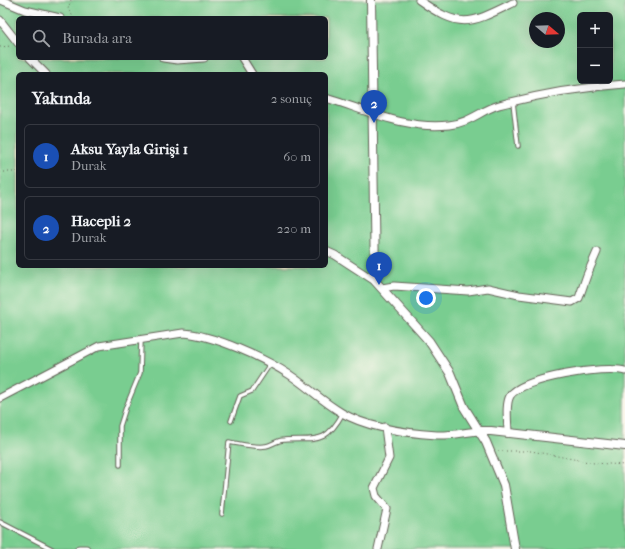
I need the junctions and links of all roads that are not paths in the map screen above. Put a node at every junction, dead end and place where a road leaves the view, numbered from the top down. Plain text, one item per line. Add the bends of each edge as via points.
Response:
1 (1, 0) edge
2 (371, 0) edge
3 (419, 0) edge
4 (513, 3) dead end
5 (51, 16) edge
6 (0, 20) edge
7 (15, 44) edge
8 (32, 60) edge
9 (243, 60) edge
10 (44, 72) edge
11 (251, 72) edge
12 (625, 84) edge
13 (328, 99) edge
14 (514, 102) junction
15 (373, 114) junction
16 (518, 146) dead end
17 (328, 252) edge
18 (597, 252) dead end
19 (375, 281) junction
20 (382, 288) junction
21 (141, 340) junction
22 (270, 364) junction
23 (625, 371) edge
24 (0, 398) edge
25 (343, 414) junction
26 (231, 421) dead end
27 (385, 427) junction
28 (479, 431) junction
29 (508, 433) junction
30 (625, 446) edge
31 (120, 465) dead end
32 (222, 514) dead end
33 (0, 522) edge
34 (52, 549) edge
35 (78, 549) edge
36 (86, 549) edge
37 (378, 549) edge
38 (515, 549) edge

1 - 5 street via 25,10
2 - 15 street
3 - 4 street via 445,15 469,22
6 - 7 street
8 - 10 street
9 - 11 street
12 - 14 street via 576,89
13 - 15 street
14 - 15 street via 493,107 471,120 450,125 414,125
14 - 16 lane
15 - 19 street
17 - 19 street
18 - 20 street via 579,298 572,302 488,288 468,291 394,286
19 - 20 street
20 - 28 street via 429,341 450,373 464,407
21 - 22 street via 183,333 193,334 234,347
21 - 24 street via 99,346
21 - 31 lane via 140,373 120,426
22 - 25 street
22 - 26 lane via 252,391 240,396
23 - 29 street via 601,370 562,374 517,389 509,399
25 - 27 street
25 - 32 lane via 332,431 316,439 282,440 262,446 229,442
27 - 28 street via 437,435
27 - 37 street via 389,458 374,488 376,496 387,508
28 - 29 street
28 - 38 street via 504,485
29 - 30 street
33 - 34 lane
35 - 36 street

